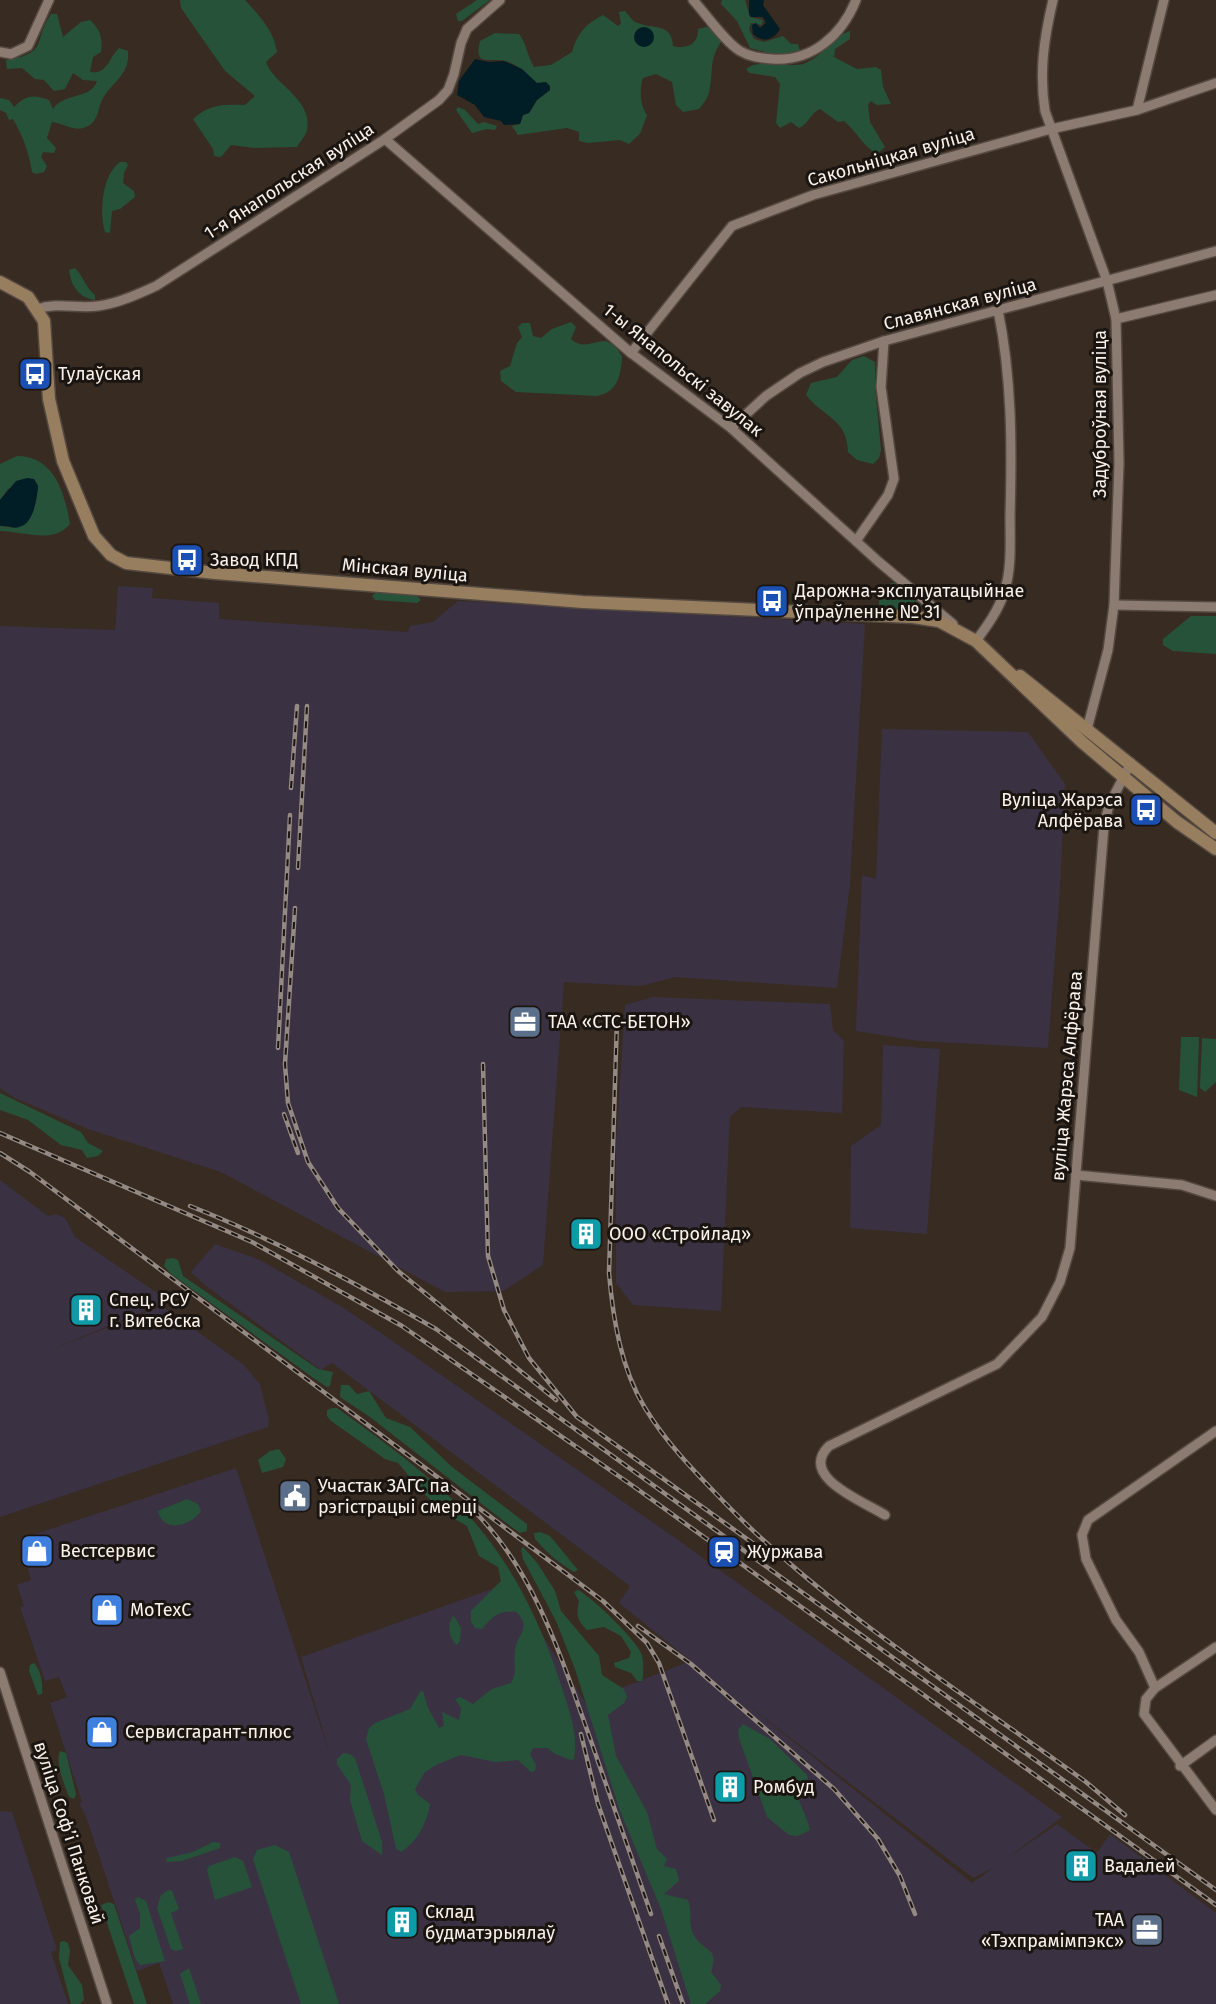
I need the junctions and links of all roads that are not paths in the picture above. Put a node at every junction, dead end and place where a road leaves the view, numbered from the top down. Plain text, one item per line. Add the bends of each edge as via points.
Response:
1 (49, 0) edge
2 (500, 0) edge
3 (693, 0) edge
4 (856, 0) edge
5 (1053, 0) edge
6 (1164, 0) edge
7 (0, 52) edge
8 (1216, 83) edge
9 (1137, 110) junction
10 (1051, 129) junction
11 (385, 139) junction
12 (1216, 251) edge
13 (1107, 281) junction
14 (0, 282) edge
15 (1216, 295) edge
16 (37, 309) junction
17 (998, 310) junction
18 (1116, 319) junction
19 (884, 341) junction
20 (631, 353) junction
21 (731, 428) junction
22 (856, 541) junction
23 (1114, 605) junction
24 (1216, 607) edge
25 (959, 630) junction
26 (976, 641) junction
27 (996, 659) junction
28 (1087, 729) junction
29 (1082, 742) junction
30 (1131, 764) junction
31 (1123, 775) junction
32 (1216, 833) edge
33 (1216, 849) edge
34 (1076, 1174) junction
35 (1216, 1196) edge
36 (1216, 1431) edge
37 (885, 1515) dead end
38 (1216, 1647) edge
39 (0, 1672) edge
40 (1155, 1688) junction
41 (1216, 1740) edge
42 (1180, 1766) junction
43 (1216, 1810) edge
44 (107, 2004) edge

1 - 7 street via 28,46 11,54
2 - 11 street, 1-я Янапольская вуліца via 467,29 448,90
3 - 4 street via 741,51 757,58 779,59 803,56 823,46 849,18
5 - 10 street, Задуброўная вуліца via 1041,69
6 - 9 street
8 - 9 street, Сакольніцкая вуліца
9 - 10 street, Сакольніцкая вуліца
10 - 13 street, Задуброўная вуліца
10 - 20 street, Сакольніцкая вуліца via 813,195 732,226
11 - 16 street, 1-я Янапольская вуліца via 156,286 98,306 78,308 65,304
11 - 20 street, 1-ы Янапольскі завулак
12 - 13 street, Славянская вуліца
13 - 17 street, Славянская вуліца
13 - 18 street, Задуброўная вуліца
14 - 16 main road via 28,297
15 - 18 street
16 - 25 main road, Мінская вуліца via 46,331 49,399 63,461 94,536 111,555 126,562 225,574 572,601 913,617 939,621
17 - 19 street, Славянская вуліца
17 - 26 street via 1006,351 1012,449 1009,569 1004,593
18 - 23 street, Задуброўная вуліца via 1119,463
19 - 21 street, Славянская вуліца via 800,373 766,396
19 - 22 street via 881,387 894,479 888,495
20 - 21 street, 1-ы Янапольскі завулак
21 - 22 street, 1-ы Янапольскі завулак
22 - 25 street, 1-ы Янапольскі завулак
23 - 24 street
23 - 28 street, Задуброўная вуліца via 1108,650
25 - 26 main road, Мінская вуліца
26 - 27 main road, Мінская вуліца
27 - 28 main road
27 - 29 main road
28 - 29 main road
28 - 30 main road
29 - 31 main road
30 - 31 street, вуліца Жарэса Алфёрава
30 - 32 main road
31 - 33 main road via 1177,822
31 - 34 street, вуліца Жарэса Алфёрава via 1104,826
34 - 35 street via 1182,1185
34 - 37 street, вуліца Жарэса Алфёрава via 1070,1248 1060,1282 1042,1317 990,1369 829,1446 821,1454 822,1473 832,1483
36 - 40 street via 1088,1520 1082,1535 1086,1559
38 - 40 street
39 - 44 street, вуліца Софʼі Панковай
40 - 42 street via 1146,1699 1144,1714
41 - 42 street
42 - 43 street

